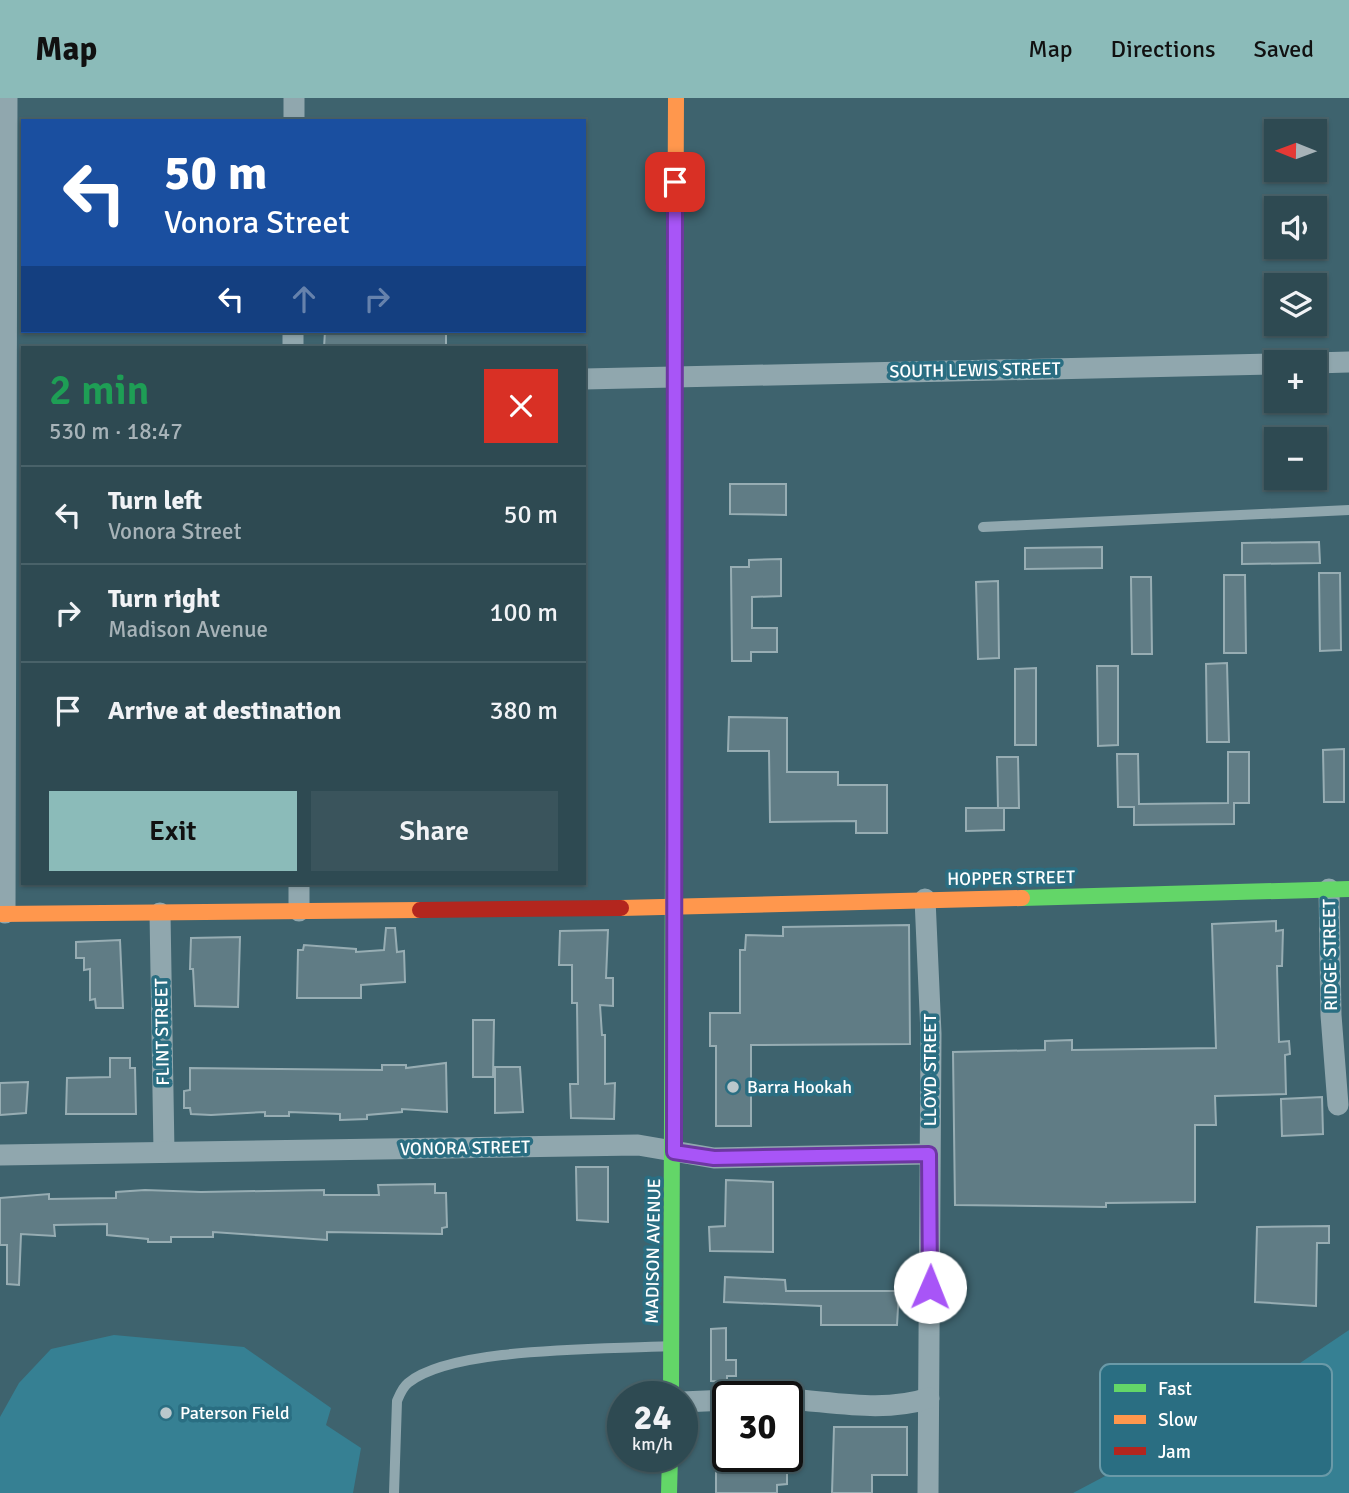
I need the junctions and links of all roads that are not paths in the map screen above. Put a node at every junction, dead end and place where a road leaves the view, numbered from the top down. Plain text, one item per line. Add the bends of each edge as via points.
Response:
1 (7, 98) edge
2 (294, 98) edge
3 (676, 98) edge
4 (294, 119) edge
5 (1349, 362) edge
6 (1327, 363) edge
7 (1264, 364) edge
8 (675, 377) junction
9 (586, 379) edge
10 (10, 392) edge
11 (1349, 510) edge
12 (983, 527) dead end
13 (299, 885) edge
14 (1339, 889) edge
15 (925, 899) junction
16 (673, 908) junction
17 (299, 911) junction
18 (160, 912) junction
19 (3, 914) edge
20 (1338, 1105) dead end
21 (164, 1152) junction
22 (674, 1152) junction
23 (929, 1154) junction
24 (0, 1155) edge
25 (672, 1346) junction
26 (671, 1381) edge
27 (929, 1398) junction
28 (803, 1401) edge
29 (670, 1472) edge
30 (394, 1493) edge
31 (669, 1493) edge
32 (928, 1493) edge

1 - 10 street
2 - 4 street
3 - 8 main road, MADISON AVENUE
5 - 6 street
7 - 8 street, SOUTH LEWIS STREET
8 - 9 street, SOUTH LEWIS STREET
8 - 16 main road, MADISON AVENUE
10 - 19 street
11 - 12 lane
13 - 17 street
14 - 15 main road, HOPPER STREET
14 - 20 street, RIDGE STREET via 1331,1015
15 - 16 main road, HOPPER STREET
15 - 23 street, LLOYD STREET via 931,1034
16 - 17 main road, HOPPER STREET
16 - 22 main road, MADISON AVENUE
17 - 18 main road, HOPPER STREET
18 - 19 main road, HOPPER STREET
18 - 21 street, FLINT STREET
21 - 22 street, VONORA STREET via 638,1145
21 - 24 street, VONORA STREET
22 - 23 street, VONORA STREET via 714,1158
22 - 25 main road, MADISON AVENUE
23 - 27 street, LLOYD STREET
25 - 26 main road, MADISON AVENUE
25 - 30 lane via 474,1357 410,1380 397,1401
27 - 28 street via 897,1406
27 - 32 street, LLOYD STREET
29 - 31 main road

